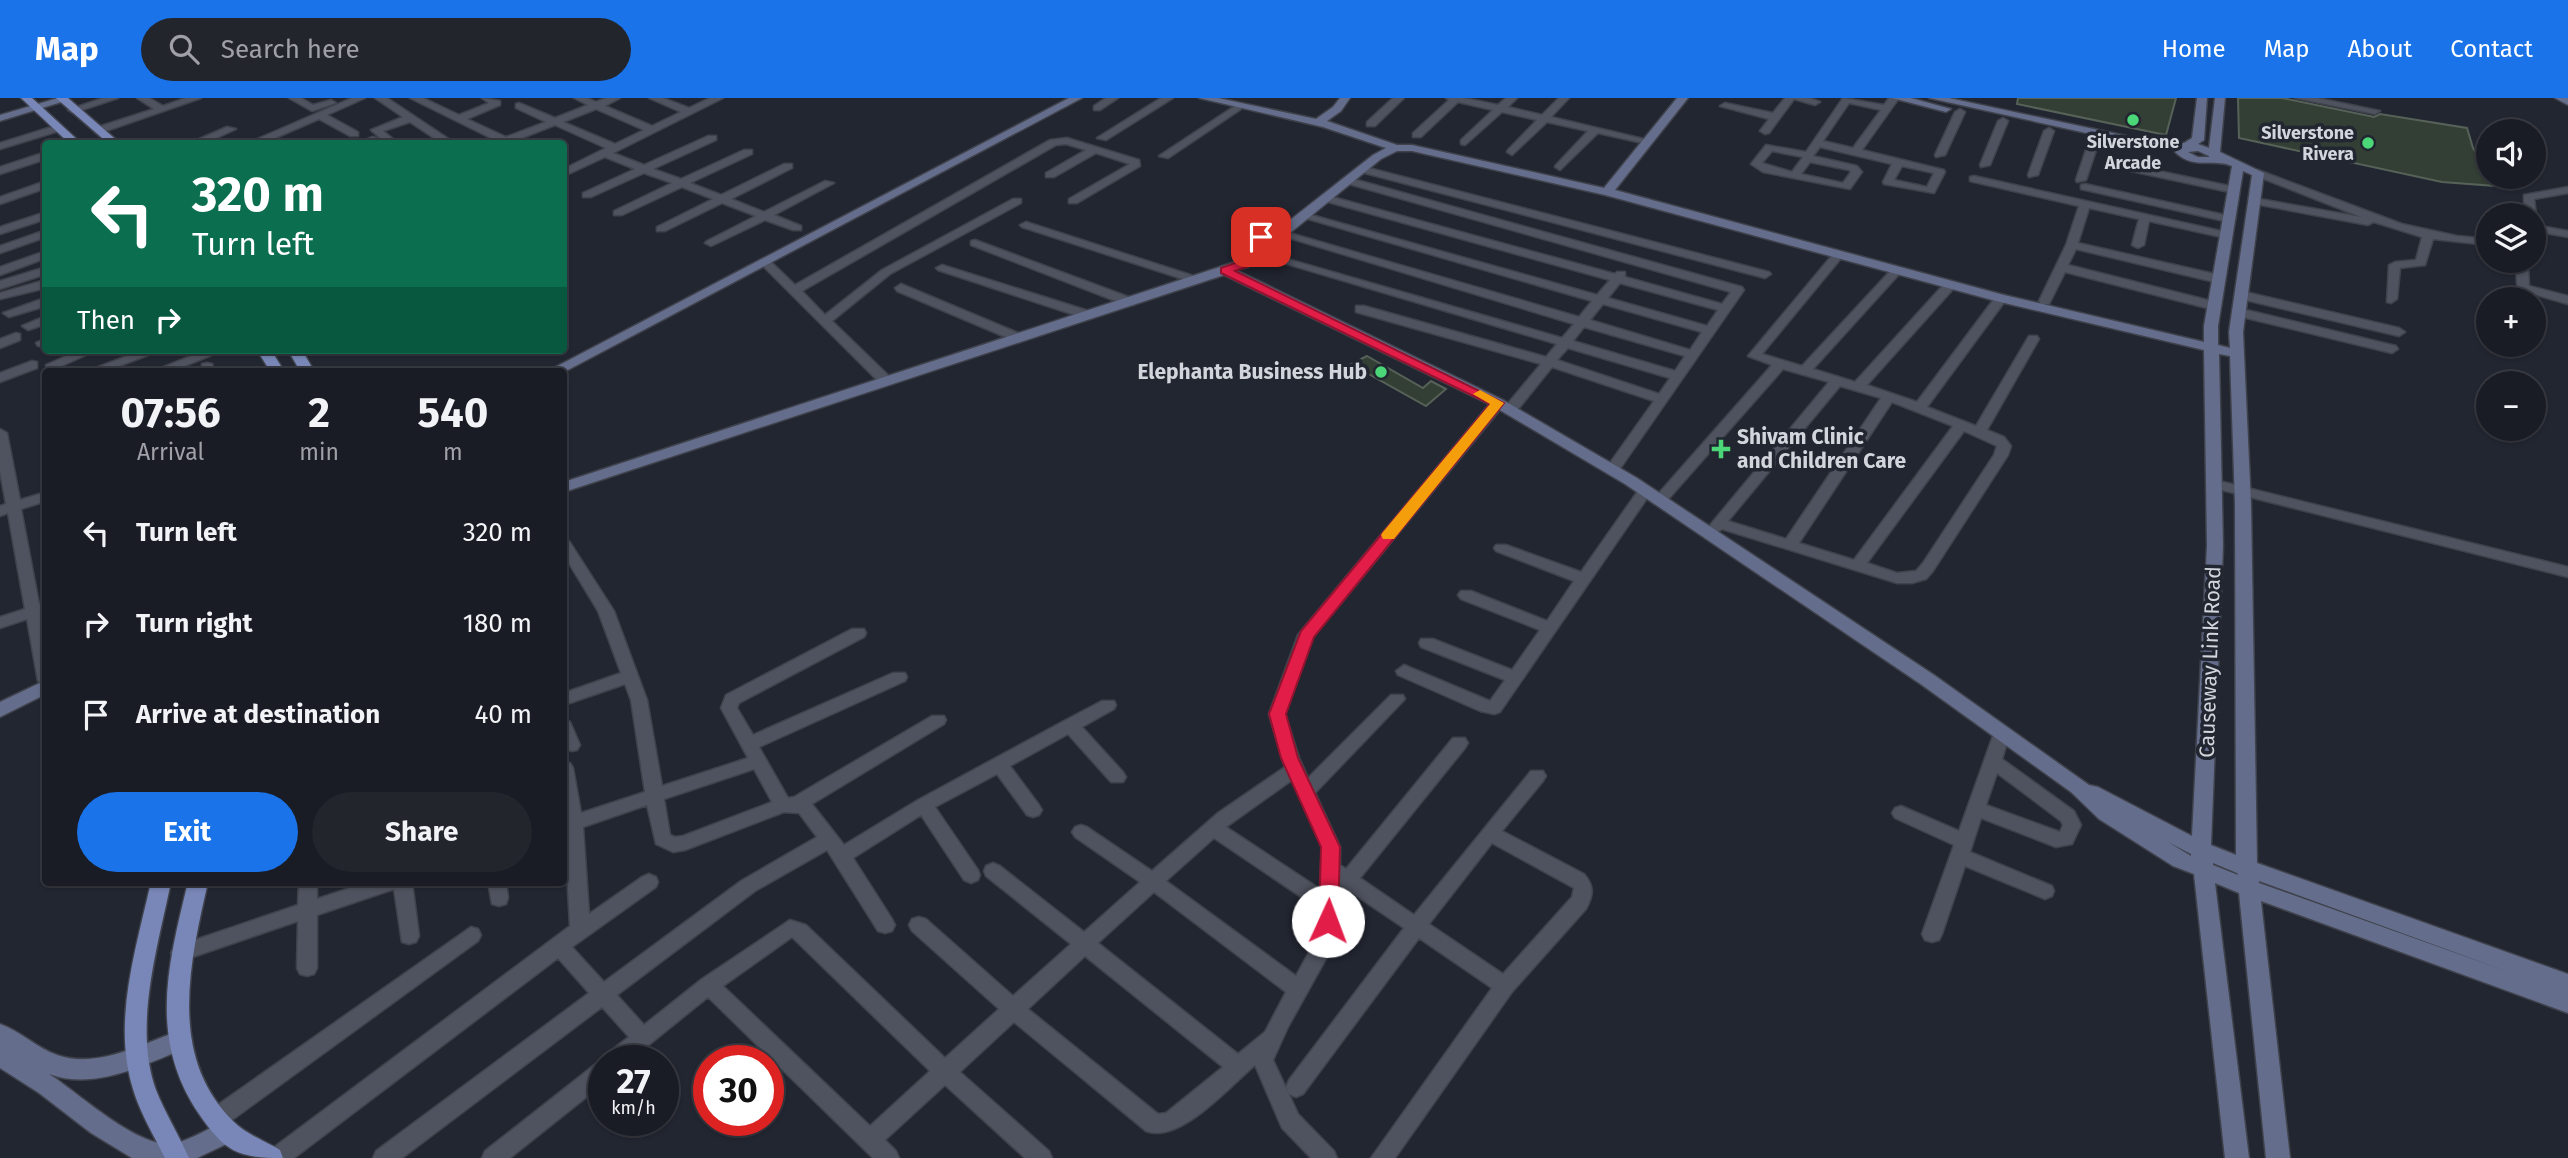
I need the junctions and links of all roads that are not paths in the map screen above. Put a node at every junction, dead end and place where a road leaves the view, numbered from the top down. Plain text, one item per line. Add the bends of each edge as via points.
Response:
1 (113, 98) edge
2 (142, 98) edge
3 (196, 98) edge
4 (293, 98) edge
5 (380, 98) edge
6 (415, 98) edge
7 (447, 98) edge
8 (487, 98) edge
9 (579, 98) edge
10 (615, 98) edge
11 (654, 98) edge
12 (718, 98) edge
13 (1113, 98) edge
14 (1168, 98) edge
15 (1204, 98) edge
16 (1335, 98) edge
17 (1345, 98) edge
18 (1399, 98) edge
19 (1455, 98) edge
20 (1512, 98) edge
21 (1564, 98) edge
22 (1683, 98) edge
23 (1790, 98) edge
24 (1798, 98) edge
25 (1896, 98) edge
26 (1934, 98) edge
27 (2202, 98) edge
28 (2220, 98) edge
29 (2300, 98) edge
30 (2560, 98) edge
31 (59, 99) edge
32 (349, 99) edge
33 (1070, 99) edge
34 (1848, 99) edge
35 (1232, 100) edge
36 (1815, 102) dead end
37 (2568, 102) edge
38 (31, 103) edge
39 (429, 105) junction
40 (1725, 105) edge
41 (519, 106) dead end
42 (596, 106) junction
43 (1097, 108) dead end
44 (1887, 108) junction
45 (162, 109) junction
46 (1500, 109) junction
47 (73, 110) junction
48 (2375, 111) dead end
49 (689, 112) junction
50 (1329, 112) junction
51 (1960, 112) junction
52 (0, 115) edge
53 (321, 116) junction
54 (1776, 117) junction
55 (410, 118) junction
56 (459, 118) junction
57 (1544, 119) junction
58 (2003, 121) junction
59 (555, 122) junction
60 (1318, 122) junction
61 (1371, 124) dead end
62 (58, 128) junction
63 (230, 129) dead end
64 (99, 130) junction
65 (652, 130) junction
66 (1595, 130) junction
67 (1765, 131) dead end
68 (2049, 131) junction
69 (354, 134) dead end
70 (1417, 135) dead end
71 (265, 138) junction
72 (712, 138) dead end
73 (72, 140) edge
74 (111, 140) edge
75 (203, 140) edge
76 (260, 140) edge
77 (269, 140) edge
78 (389, 140) edge
79 (445, 140) edge
80 (505, 140) edge
81 (514, 140) edge
82 (1647, 141) junction
83 (2094, 141) junction
84 (1465, 142) dead end
85 (1099, 144) junction
86 (1817, 144) junction
87 (1389, 145) junction
88 (0, 146) edge
89 (2186, 147) junction
90 (614, 148) junction
91 (748, 152) dead end
92 (1512, 152) dead end
93 (1856, 152) junction
94 (603, 153) junction
95 (2214, 154) junction
96 (1940, 155) dead end
97 (42, 156) edge
98 (1164, 156) dead end
99 (1807, 157) junction
100 (2199, 160) junction
101 (1899, 161) dead end
102 (1985, 165) dead end
103 (788, 166) dead end
104 (2238, 166) junction
105 (1560, 167) dead end
106 (567, 169) edge
107 (644, 169) junction
108 (1361, 169) junction
109 (2135, 169) dead end
110 (0, 171) edge
111 (2258, 173) junction
112 (1050, 175) dead end
113 (2033, 175) dead end
114 (1794, 176) junction
115 (1974, 179) dead end
116 (1346, 180) junction
117 (681, 183) junction
118 (829, 183) dead end
119 (42, 185) edge
120 (1608, 190) junction
121 (2234, 190) junction
122 (2568, 190) edge
123 (587, 195) dead end
124 (1325, 198) junction
125 (722, 199) junction
126 (0, 201) edge
127 (1017, 201) dead end
128 (1073, 201) dead end
129 (2254, 201) junction
130 (2529, 203) edge
131 (2085, 204) junction
132 (618, 213) dead end
133 (42, 216) edge
134 (765, 216) junction
135 (1304, 216) junction
136 (2145, 217) junction
137 (2229, 219) junction
138 (2381, 223) junction
139 (1026, 225) dead end
140 (797, 228) dead end
141 (661, 229) dead end
142 (2546, 230) edge
143 (0, 231) edge
144 (42, 234) edge
145 (1282, 234) junction
146 (2568, 234) edge
147 (2226, 235) junction
148 (2428, 236) junction
149 (2476, 241) edge
150 (711, 243) dead end
151 (975, 243) dead end
152 (1646, 243) junction
153 (2071, 245) junction
154 (2138, 245) dead end
155 (0, 250) edge
156 (1259, 254) junction
157 (1838, 254) junction
158 (42, 255) edge
159 (1632, 260) junction
160 (765, 262) junction
161 (1243, 264) junction
162 (2060, 267) junction
163 (942, 268) dead end
164 (1225, 270) junction
165 (1897, 270) junction
166 (0, 271) edge
167 (42, 272) edge
168 (1765, 274) dead end
169 (1616, 279) junction
170 (2219, 279) junction
171 (1196, 280) junction
172 (42, 285) edge
173 (1950, 285) junction
174 (901, 288) dead end
175 (794, 290) junction
176 (2, 291) edge
177 (2241, 295) junction
178 (2546, 297) edge
179 (2000, 299) junction
180 (2390, 299) dead end
181 (2568, 300) edge
182 (1599, 301) junction
183 (2045, 301) junction
184 (1130, 302) junction
185 (42, 303) edge
186 (2215, 306) junction
187 (1360, 309) dead end
188 (1727, 309) junction
189 (2238, 312) junction
190 (9, 313) dead end
191 (1088, 315) junction
192 (42, 321) edge
193 (824, 321) junction
194 (1582, 321) junction
195 (28, 326) dead end
196 (1711, 331) junction
197 (2399, 332) dead end
198 (16, 337) dead end
199 (1020, 338) junction
200 (2034, 339) dead end
201 (1565, 342) junction
202 (0, 344) edge
203 (2212, 344) junction
204 (2392, 349) dead end
205 (2237, 350) junction
206 (81, 354) edge
207 (143, 354) edge
208 (207, 354) edge
209 (1694, 355) junction
210 (1549, 362) junction
211 (1781, 363) junction
212 (32, 365) dead end
213 (52, 365) dead end
214 (103, 368) edge
215 (168, 368) edge
216 (561, 368) edge
217 (1805, 370) junction
218 (1679, 376) junction
219 (0, 378) edge
220 (1838, 380) junction
221 (886, 382) junction
222 (1857, 387) junction
223 (1889, 396) junction
224 (1662, 399) junction
225 (1504, 407) junction
226 (1920, 407) junction
227 (1962, 424) junction
228 (1980, 431) junction
229 (0, 433) edge
230 (1612, 470) junction
231 (2215, 484) junction
232 (567, 486) edge
233 (1645, 491) junction
234 (2243, 491) junction
235 (42, 497) edge
236 (1659, 500) junction
237 (7, 509) edge
238 (1714, 529) junction
239 (1789, 546) junction
240 (1501, 548) dead end
241 (567, 549) edge
242 (1856, 567) junction
243 (2568, 572) edge
244 (1584, 579) junction
245 (1466, 595) dead end
246 (39, 609) edge
247 (0, 623) edge
248 (1550, 628) junction
249 (858, 633) dead end
250 (42, 640) edge
251 (1427, 643) dead end
252 (1404, 671) dead end
253 (630, 676) junction
254 (899, 677) dead end
255 (1516, 678) junction
256 (42, 689) edge
257 (567, 698) edge
258 (1397, 699) dead end
259 (1108, 705) dead end
260 (0, 710) edge
261 (938, 720) dead end
262 (1070, 725) junction
263 (2002, 733) junction
264 (567, 734) edge
265 (1459, 743) dead end
266 (749, 744) junction
267 (571, 745) dead end
268 (758, 761) junction
269 (1992, 761) junction
270 (999, 764) junction
271 (1295, 769) junction
272 (1537, 776) dead end
273 (1117, 777) dead end
274 (1305, 792) junction
275 (655, 795) junction
276 (567, 802) edge
277 (790, 804) junction
278 (924, 805) junction
279 (1976, 808) junction
280 (1033, 810) dead end
281 (1901, 813) dead end
282 (569, 825) edge
283 (1213, 828) junction
284 (1081, 832) dead end
285 (1489, 833) junction
286 (830, 839) junction
287 (1962, 848) junction
288 (842, 856) junction
289 (2202, 860) junction
290 (1330, 868) junction
291 (993, 871) dead end
292 (971, 875) dead end
293 (2250, 879) junction
294 (1348, 880) junction
295 (1153, 881) junction
296 (649, 882) dead end
297 (160, 886) edge
298 (197, 886) edge
299 (308, 886) edge
300 (379, 886) edge
301 (404, 886) edge
302 (2045, 891) dead end
303 (1329, 905) junction
304 (309, 909) junction
305 (885, 925) dead end
306 (919, 925) dead end
307 (1416, 926) junction
308 (580, 930) junction
309 (1931, 934) dead end
310 (471, 935) dead end
311 (409, 936) dead end
312 (1085, 943) junction
313 (559, 946) junction
314 (181, 953) junction
315 (307, 968) dead end
316 (2568, 984) edge
317 (709, 985) junction
318 (1505, 986) junction
319 (1298, 989) junction
320 (604, 994) junction
321 (2568, 1003) edge
322 (1013, 1009) junction
323 (0, 1034) edge
324 (1274, 1036) junction
325 (643, 1038) junction
326 (178, 1041) junction
327 (634, 1045) edge
328 (0, 1055) edge
329 (137, 1058) junction
330 (1238, 1066) junction
331 (945, 1072) junction
332 (588, 1082) edge
333 (1296, 1087) dead end
334 (222, 1125) junction
335 (870, 1140) junction
336 (176, 1157) edge
337 (271, 1158) edge
338 (277, 1158) edge
339 (384, 1158) edge
340 (493, 1158) edge
341 (888, 1158) edge
342 (1041, 1158) edge
343 (1326, 1158) edge
344 (1382, 1158) edge
345 (2237, 1158) edge
346 (2278, 1158) edge

1 - 47 street
2 - 45 street
3 - 45 street
4 - 32 street via 315,109
5 - 55 street
6 - 39 street
7 - 39 street
8 - 56 street via 497,103
9 - 42 street
10 - 42 street
11 - 49 street
12 - 49 street
13 - 43 street
14 - 85 street
15 - 35 street
16 - 50 street
17 - 50 street via 1338,109
18 - 61 street
19 - 46 street
19 - 70 street
20 - 46 street
21 - 57 street
22 - 82 street
23 - 54 street
24 - 36 street
25 - 44 street
25 - 51 street
26 - 89 street via 2136,141
27 - 89 street via 2198,140
28 - 95 street
29 - 48 street
30 - 37 street
31 - 38 street
31 - 47 main road
32 - 53 street
33 - 160 street
34 - 44 street
34 - 86 street
35 - 60 street
35 - 98 street
38 - 52 street
38 - 62 main road
39 - 56 street
40 - 54 street
41 - 59 street
42 - 59 street
42 - 65 street
44 - 93 street
45 - 64 street
46 - 57 street
46 - 84 street
47 - 64 main road
49 - 65 street
50 - 60 street
51 - 58 street
51 - 96 street
53 - 69 street
53 - 71 street
54 - 67 street
55 - 78 street via 376,130
55 - 79 street
56 - 80 street
57 - 66 street
57 - 92 street
58 - 68 street
58 - 102 street
59 - 81 street
59 - 90 street
60 - 87 street
62 - 73 main road
62 - 88 street
63 - 75 street
64 - 74 main road
65 - 90 street
66 - 82 street
66 - 105 street
68 - 83 street
68 - 113 street
71 - 76 street
71 - 77 street
72 - 107 street
82 - 120 street
83 - 100 street
83 - 137 street via 2083,184
85 - 112 street
85 - 128 street via 1133,160 1135,166
85 - 175 street via 1054,142
86 - 93 street
86 - 99 street
87 - 108 street
87 - 120 street via 1400,140 1419,142
87 - 161 street via 1369,149 1261,237 1246,252
89 - 95 street
89 - 100 street via 2181,150 2183,155
90 - 94 street
91 - 117 street
93 - 101 street
94 - 106 street
94 - 107 street
95 - 100 street via 2212,160
95 - 104 street
97 - 110 street
99 - 114 street
99 - 114 street via 1770,147 1756,164
99 - 114 street via 1857,172 1846,187
100 - 104 street
103 - 125 street
104 - 111 street
104 - 121 street, Causeway Link Road
107 - 117 street
107 - 123 street
108 - 116 street
108 - 152 street
109 - 121 street
111 - 129 street, Causeway Link Road
111 - 138 street
115 - 131 street
116 - 124 street
116 - 159 street
117 - 125 street
117 - 132 street
118 - 134 street
119 - 126 street
120 - 157 street
120 - 183 street
121 - 137 street, Causeway Link Road
122 - 130 street via 2528,197
124 - 135 street
124 - 169 street
125 - 134 street
125 - 141 street
127 - 193 street via 886,272
129 - 138 street
129 - 177 street, Causeway Link Road
131 - 136 street
131 - 153 street
133 - 143 street
134 - 140 street
134 - 150 street
135 - 145 street
135 - 182 street
136 - 147 street
136 - 154 street
137 - 147 street, Causeway Link Road
138 - 148 street
139 - 171 street
142 - 146 street
144 - 155 street
145 - 156 street
145 - 194 street
147 - 170 street, Causeway Link Road
148 - 149 street
148 - 180 street via 2421,263 2395,265
151 - 184 street
152 - 159 street
152 - 168 street
153 - 162 street
153 - 170 street
156 - 161 street
156 - 201 street
157 - 165 street
157 - 211 street via 1754,356
158 - 166 street
159 - 169 street
159 - 188 street via 1732,286 1738,292
160 - 175 street
160 - 216 street
161 - 164 street
162 - 183 street
162 - 186 street
163 - 191 street
164 - 171 street
164 - 225 street
165 - 173 street
165 - 217 street
167 - 176 street
169 - 182 street
169 - 188 street
170 - 186 street, Causeway Link Road
171 - 184 street
172 - 176 street
173 - 179 street
173 - 222 street
174 - 199 street
175 - 193 street
177 - 189 street, Causeway Link Road
177 - 197 street
178 - 181 street
179 - 203 street
179 - 226 street
182 - 194 street
182 - 196 street
183 - 203 street
184 - 191 street
185 - 190 street
186 - 203 street, Causeway Link Road
187 - 210 street
188 - 196 street
189 - 204 street
189 - 205 street, Causeway Link Road
191 - 199 street
192 - 195 street
193 - 221 street
194 - 201 street
194 - 209 street
196 - 209 street
198 - 202 street
199 - 221 street
200 - 228 street
201 - 210 street
201 - 218 street
203 - 205 street
203 - 231 street, Causeway Link Road
205 - 234 street, Causeway Link Road
206 - 213 street
207 - 214 street
208 - 215 street
209 - 218 street
210 - 224 street
210 - 225 street
211 - 217 street
211 - 236 street
212 - 219 street
217 - 220 street
218 - 224 street
220 - 222 street
220 - 238 street
221 - 232 street
222 - 223 street
223 - 226 street
223 - 239 street
224 - 230 street
225 - 230 street
225 - 271 street via 1306,635 1278,714
226 - 227 street
227 - 228 street
227 - 242 street
228 - 242 street via 2004,446 1921,575 1897,578
229 - 237 street
230 - 233 street
231 - 234 street
231 - 289 street, Causeway Link Road
233 - 236 street
233 - 244 street
234 - 243 street
234 - 293 street, Causeway Link Road via 2245,847
235 - 237 street
236 - 238 street
237 - 246 street
238 - 239 street
238 - 263 street
239 - 242 street
240 - 244 street
241 - 253 street via 606,611
244 - 248 street
245 - 248 street
246 - 247 street
246 - 250 street
248 - 255 street
249 - 266 street via 732,699 729,708
251 - 255 street
252 - 255 street via 1494,708
253 - 257 street
253 - 275 street via 639,700
254 - 266 street
256 - 260 street
258 - 274 street
259 - 262 street
261 - 277 street
262 - 270 street
262 - 273 street
263 - 269 street
263 - 289 street via 2158,847
264 - 267 street
265 - 294 street
266 - 268 street
268 - 275 street
268 - 277 street
269 - 279 street
269 - 279 street via 2068,816 2072,825 2066,839 2056,840
270 - 278 street
270 - 280 street
271 - 274 street
271 - 283 street
272 - 285 street
274 - 290 street via 1331,847
275 - 277 street via 662,839 673,845
275 - 282 street
276 - 282 street
277 - 286 street via 806,808
278 - 288 street
278 - 292 street
279 - 287 street
281 - 287 street
282 - 308 street
283 - 295 street
283 - 303 street
284 - 295 street
285 - 307 street
285 - 318 street via 1583,886 1579,903
286 - 288 street
286 - 320 street via 748,886
287 - 302 street
287 - 309 street
288 - 305 street
289 - 293 street
289 - 345 street, Causeway Link Road
290 - 294 street
290 - 303 street
291 - 312 street
293 - 316 street
293 - 321 street
293 - 346 street, Causeway Link Road
294 - 307 street
295 - 312 street
295 - 319 street
296 - 308 street
297 - 329 main road via 144,963 135,1031
298 - 314 main road
299 - 304 street
300 - 304 street
301 - 311 street
303 - 319 street via 1328,937
304 - 314 street
304 - 315 street
306 - 322 street
307 - 318 street
307 - 333 street
308 - 313 street
310 - 334 street
312 - 322 street
312 - 330 street
313 - 320 street
313 - 338 street
314 - 326 main road
317 - 325 street
317 - 331 street via 777,935 790,928 799,931
317 - 335 street
318 - 344 street
319 - 324 street
320 - 325 street
320 - 339 street
322 - 330 street via 1154,1124 1169,1123 1183,1114
322 - 331 street
323 - 329 street via 58,1066 80,1068
324 - 330 street
324 - 343 street via 1263,1060 1290,1121
325 - 327 street
326 - 329 street
326 - 334 main road via 189,1079
328 - 336 street via 141,1150
329 - 336 main road via 145,1091
331 - 335 street
331 - 342 street
332 - 340 street
334 - 336 street
334 - 337 main road
335 - 341 street

